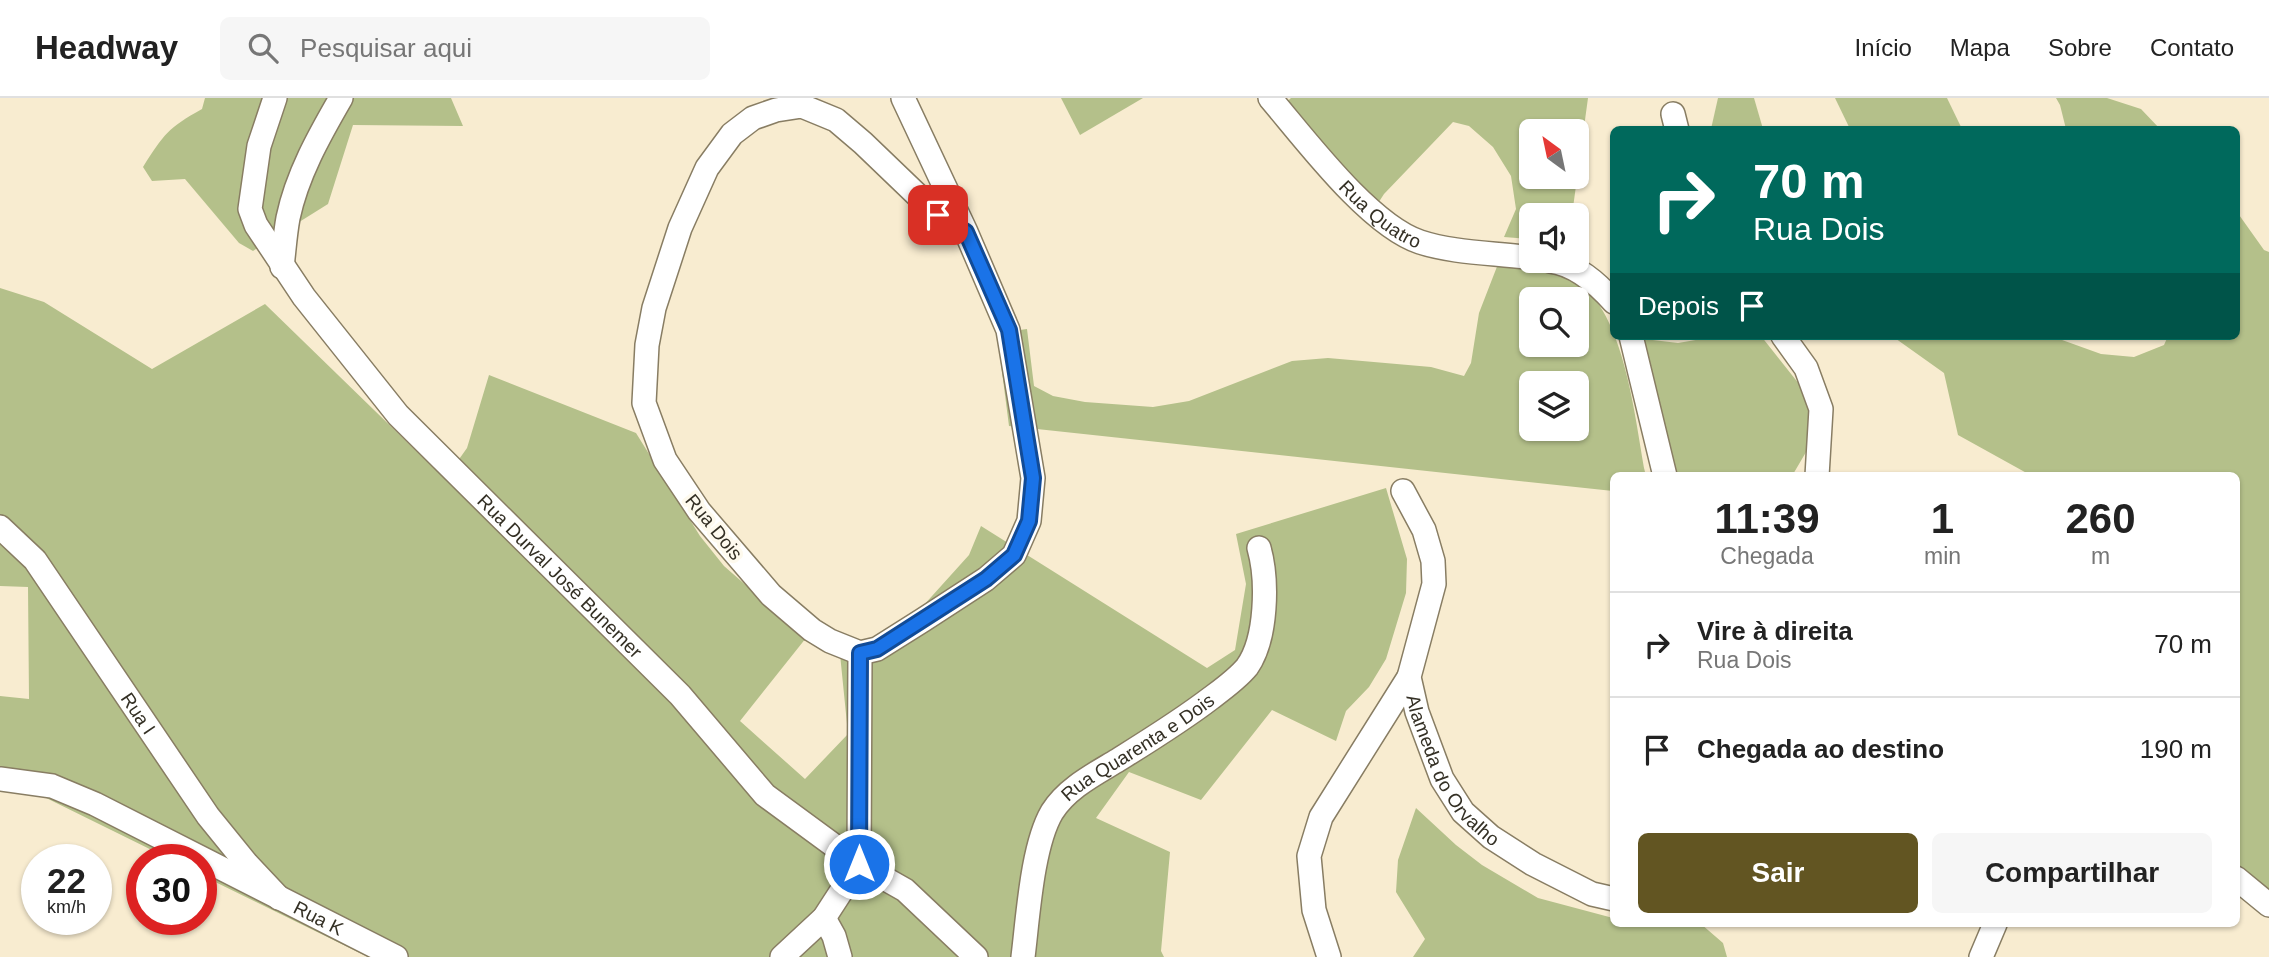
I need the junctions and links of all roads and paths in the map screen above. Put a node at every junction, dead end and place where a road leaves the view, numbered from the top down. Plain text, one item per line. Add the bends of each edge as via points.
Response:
1 (275, 98) edge
2 (341, 98) edge
3 (902, 98) edge
4 (1269, 98) edge
5 (966, 232) junction
6 (1519, 256) edge
7 (282, 267) junction
8 (1582, 273) edge
9 (1610, 298) edge
10 (1632, 340) edge
11 (1786, 340) edge
12 (1664, 472) edge
13 (1817, 472) edge
14 (1403, 491) dead end
15 (0, 527) edge
16 (1259, 548) dead end
17 (860, 653) junction
18 (1409, 677) junction
19 (0, 779) edge
20 (859, 864) junction
21 (2240, 881) edge
22 (279, 898) junction
23 (1610, 898) edge
24 (2269, 905) edge
25 (824, 918) junction
26 (1995, 927) edge
27 (396, 957) edge
28 (782, 957) edge
29 (840, 957) edge
30 (976, 957) edge
31 (1023, 957) edge
32 (1329, 957) edge
33 (1981, 957) edge

1 - 7 street via 259,146 250,209
2 - 7 street via 299,179
3 - 5 street
4 - 6 street, Rua Quatro via 1359,199 1403,234 1437,246
5 - 17 street via 1009,330 1033,478 1029,521 1014,555 986,579 877,649
5 - 17 street, Rua Dois via 938,215 836,120 802,106 776,110 753,118 732,134 707,169 680,228 654,308 644,403 665,460 699,511 771,595 812,630
7 - 20 street, Rua Durval José Bunemer via 398,415 680,695 765,795
8 - 9 street
10 - 12 street
11 - 13 street via 1806,368 1821,409
14 - 18 street, Alameda do Orvalho via 1424,530 1434,584
15 - 22 street, Rua I via 35,560 208,816
16 - 31 street, Rua Quarenta e Dois via 1265,596 1257,648 1247,666 1179,723 1064,797 1042,833
17 - 20 street
18 - 23 street, Alameda do Orvalho via 1426,741 1463,812 1533,864 1592,894
18 - 32 street via 1321,817 1309,856 1314,910
19 - 22 street, Rua K via 52,786 95,804
20 - 25 street
20 - 30 street via 905,890
21 - 24 street
22 - 27 street, Rua K
25 - 28 street
25 - 29 street
26 - 33 street

